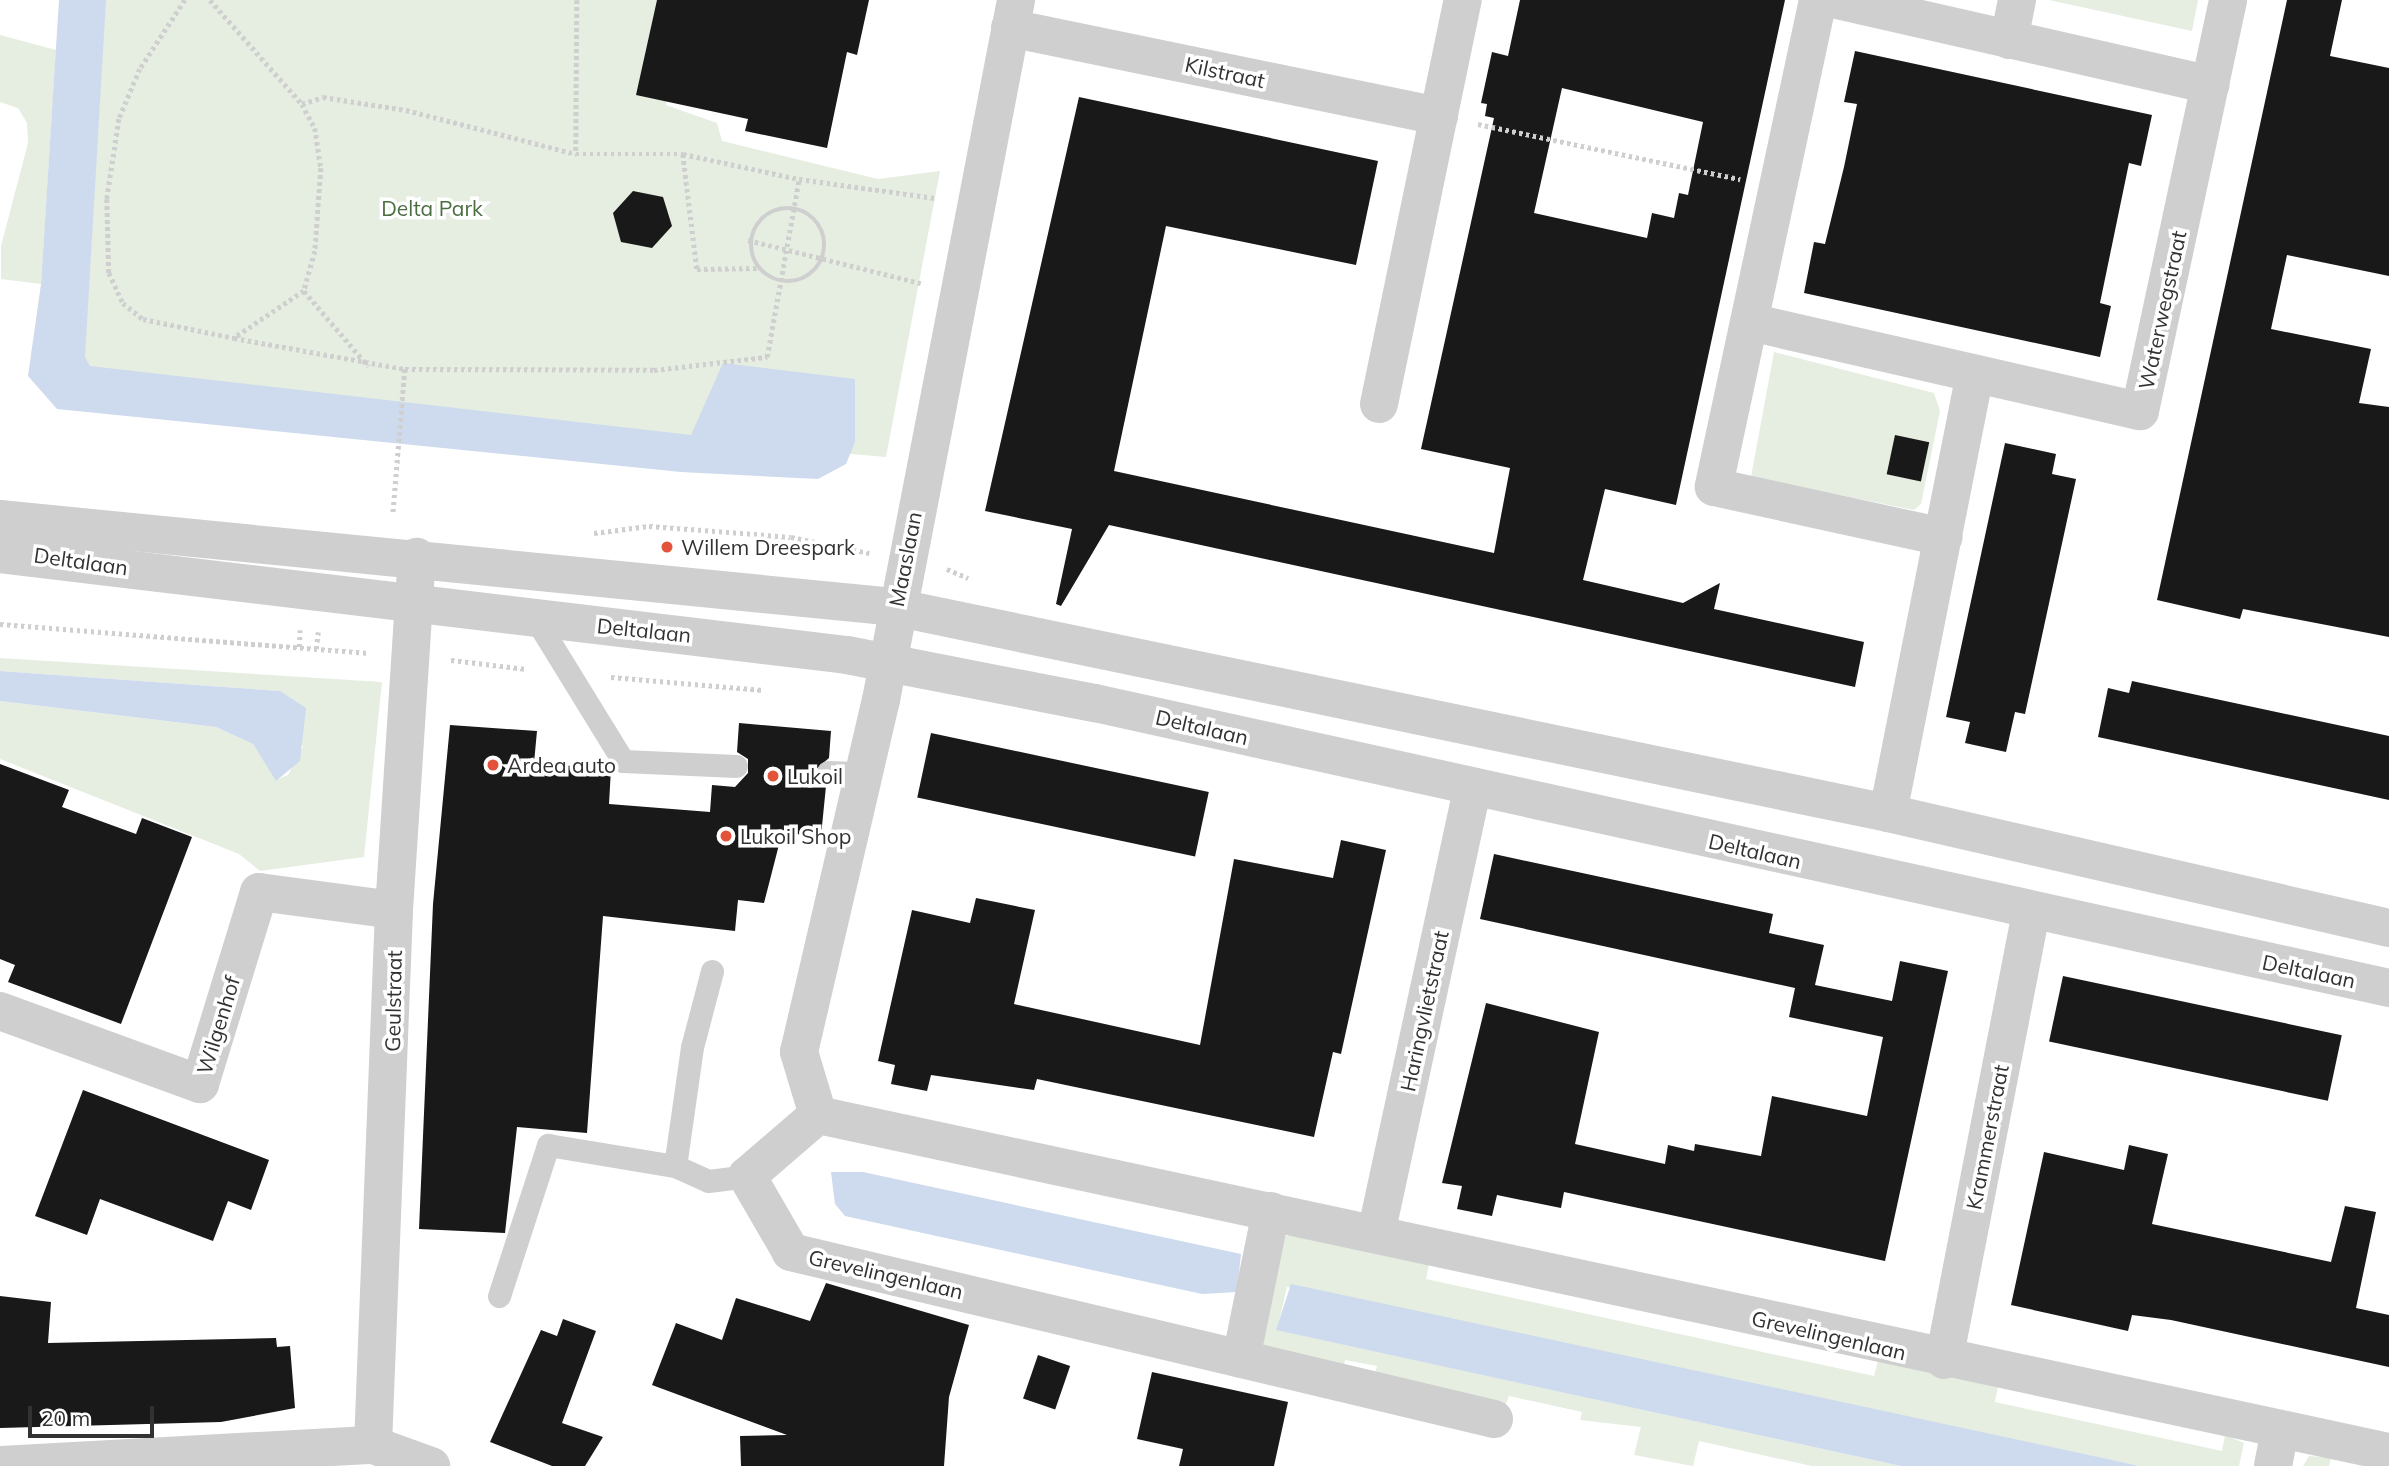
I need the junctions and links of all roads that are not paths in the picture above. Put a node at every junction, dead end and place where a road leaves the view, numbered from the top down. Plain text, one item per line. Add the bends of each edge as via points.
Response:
1 (1463, 0) edge
2 (1818, 0) edge
3 (1837, 0) edge
4 (2017, 0) edge
5 (2228, 0) edge
6 (1013, 14) edge
7 (2009, 40) junction
8 (2210, 85) junction
9 (1439, 116) junction
10 (1750, 322) junction
11 (1975, 373) junction
12 (1379, 404) dead end
13 (0, 519) edge
14 (1944, 537) junction
15 (0, 554) edge
16 (417, 557) junction
17 (415, 607) junction
18 (894, 607) junction
19 (535, 618) junction
20 (887, 664) junction
21 (736, 766) dead end
22 (1473, 788) junction
23 (1888, 813) junction
24 (394, 910) junction
25 (2031, 914) junction
26 (2389, 928) edge
27 (712, 971) dead end
28 (2389, 988) edge
29 (0, 1011) edge
30 (818, 1115) junction
31 (675, 1166) junction
32 (747, 1176) junction
33 (1271, 1211) junction
34 (1376, 1234) junction
35 (499, 1296) dead end
36 (1241, 1359) junction
37 (1944, 1360) junction
38 (1494, 1419) dead end
39 (373, 1445) junction
40 (2277, 1448) edge
41 (2389, 1452) edge
42 (7, 1465) edge
43 (431, 1466) edge

1 - 9 street
2 - 10 street
3 - 7 street
4 - 7 street
5 - 8 street, Waterwegstraat
6 - 9 street, Kilstraat
6 - 18 street, Maaslaan
7 - 8 street
8 - 11 street, Waterwegstraat via 2140,411
9 - 12 street
10 - 11 street, Waterwegstraat
10 - 14 street via 1714,486
11 - 14 street
13 - 16 street, Deltalaan
14 - 23 street
15 - 17 street, Deltalaan
16 - 17 street, Geulstraat
16 - 18 street, Deltalaan via 667,589
17 - 19 street, Deltalaan
17 - 24 street, Geulstraat
18 - 20 street, Maaslaan
18 - 23 street, Deltalaan
19 - 20 street, Deltalaan
19 - 21 lane via 624,761
20 - 22 street, Deltalaan
20 - 30 street, Maaslaan via 845,773 799,1052
22 - 25 street, Deltalaan
22 - 34 street, Haringvlietstraat
23 - 26 street, Deltalaan
24 - 29 street, Wilgenhof via 259,892 200,1084
24 - 39 street, Geulstraat
25 - 28 street, Deltalaan
25 - 37 street, Krammerstraat
27 - 31 lane via 692,1047
30 - 32 street
30 - 33 street, Grevelingenlaan
31 - 32 lane via 708,1181
31 - 35 lane via 548,1144
32 - 36 street, Grevelingenlaan via 791,1252
33 - 34 street, Grevelingenlaan
33 - 36 street
34 - 37 street, Grevelingenlaan
36 - 38 street, Grevelingenlaan
37 - 40 street, Grevelingenlaan
39 - 42 street
39 - 43 street
40 - 41 street, Grevelingenlaan

